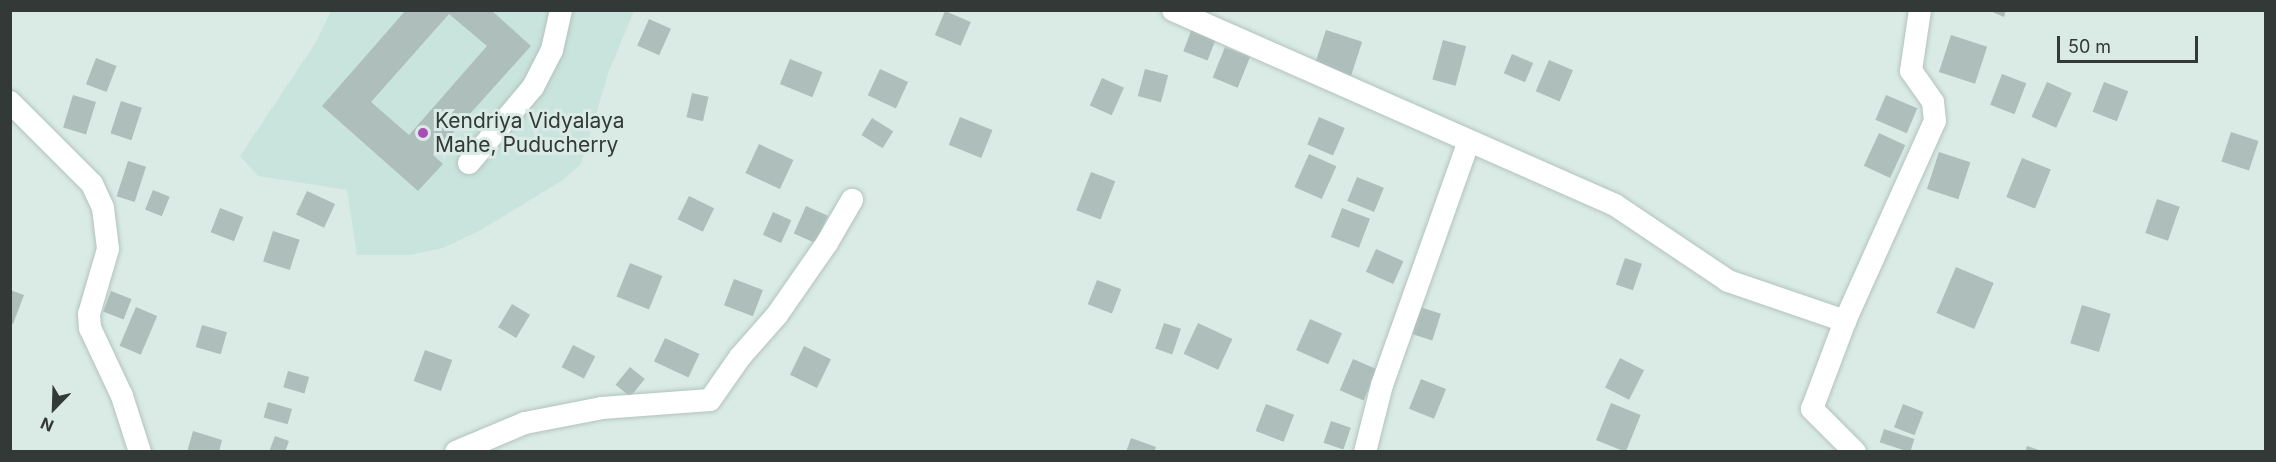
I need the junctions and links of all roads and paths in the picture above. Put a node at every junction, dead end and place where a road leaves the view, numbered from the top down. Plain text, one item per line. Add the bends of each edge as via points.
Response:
1 (561, 10) edge
2 (1173, 10) edge
3 (1920, 10) edge
4 (10, 102) edge
5 (1468, 143) junction
6 (469, 163) dead end
7 (852, 200) dead end
8 (1845, 321) junction
9 (140, 452) edge
10 (456, 452) edge
11 (1365, 452) edge
12 (1855, 452) edge

1 - 6 street via 552,50 533,87
2 - 5 street
3 - 8 street via 1911,71 1933,102 1935,121
4 - 9 street via 92,184 103,208 108,249 89,314 90,328 122,396
5 - 8 street via 1615,205 1728,281
5 - 11 street via 1382,385
7 - 10 street via 777,315 740,357 710,400 602,408 547,418 525,423
8 - 12 street via 1812,409

